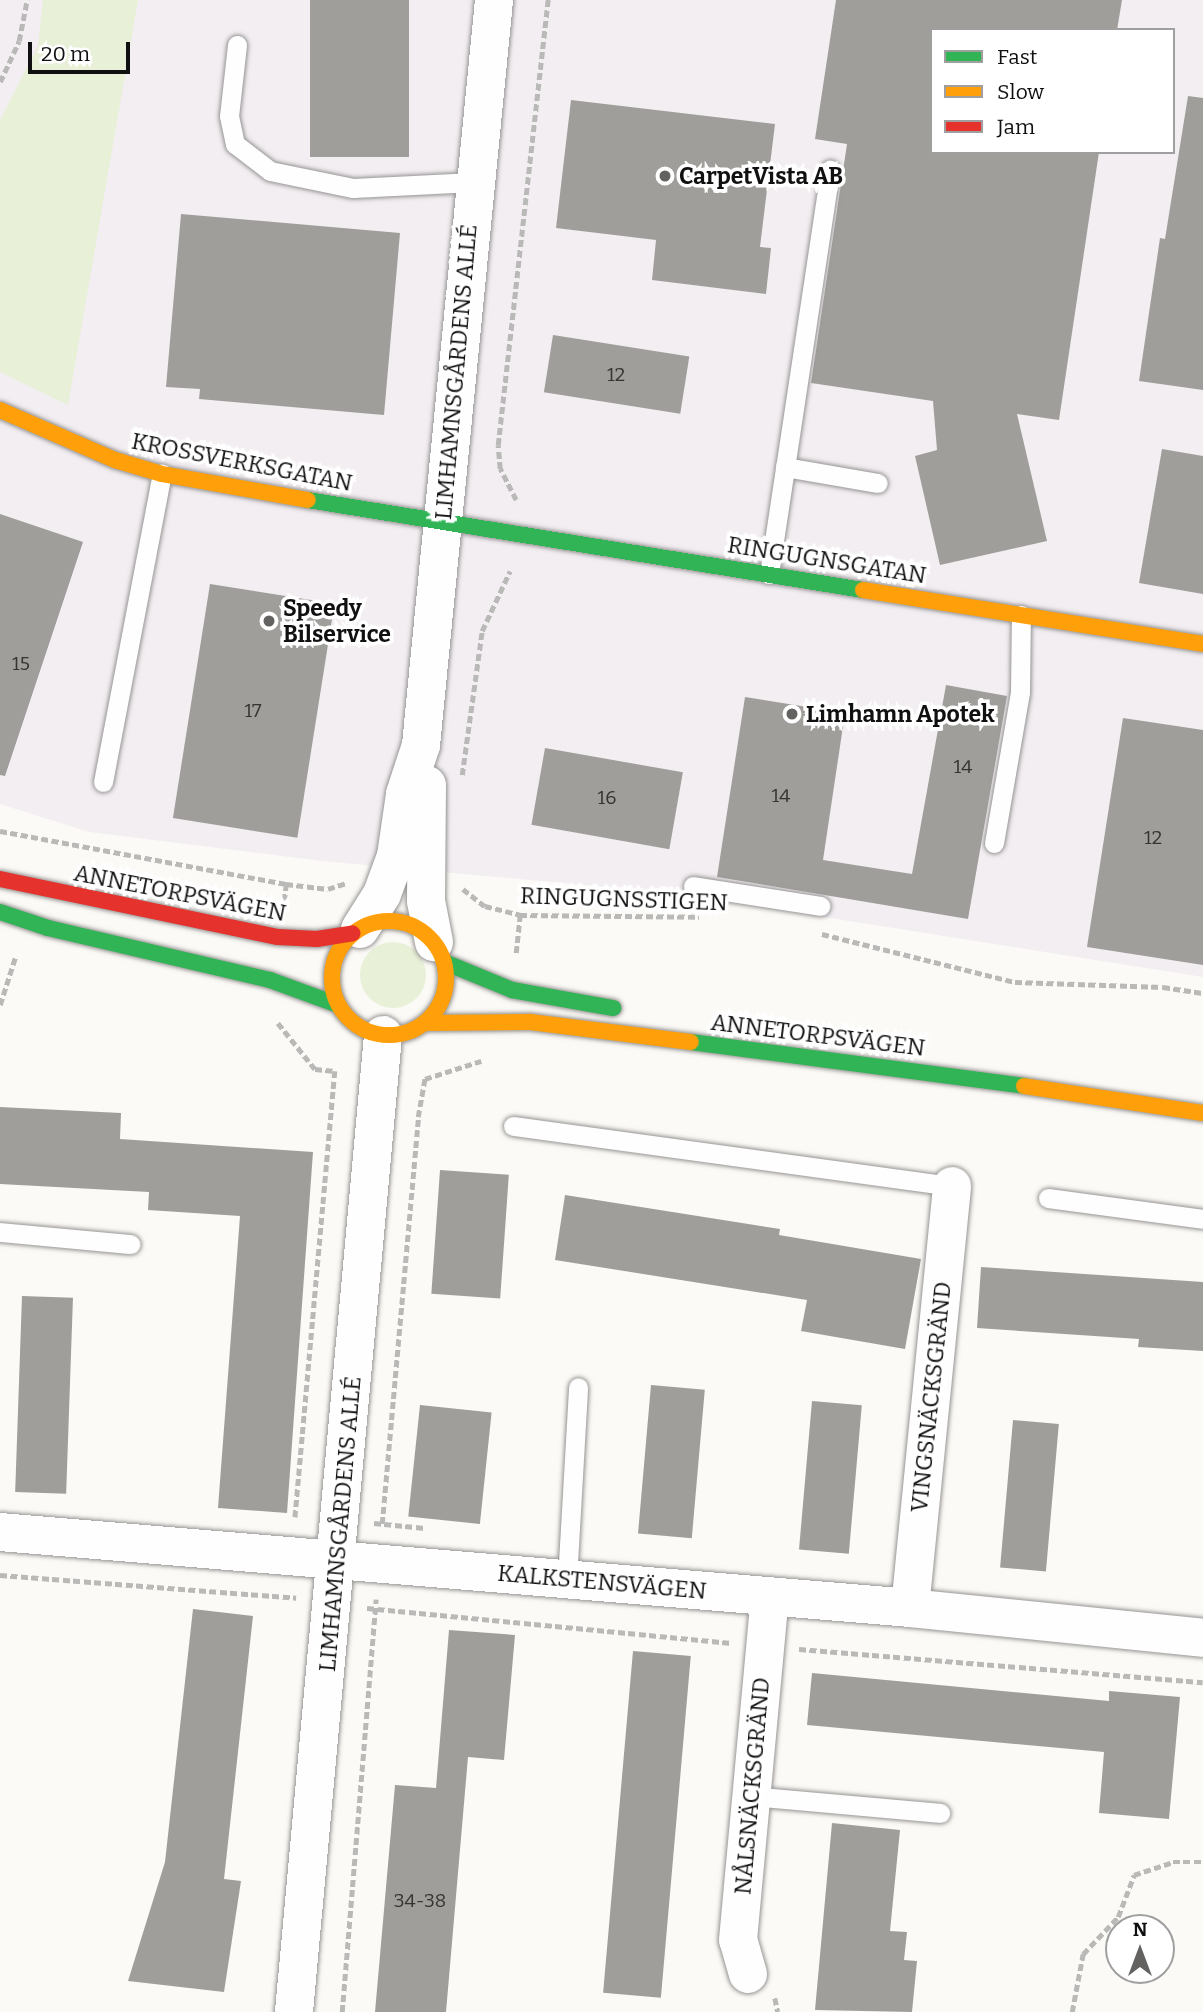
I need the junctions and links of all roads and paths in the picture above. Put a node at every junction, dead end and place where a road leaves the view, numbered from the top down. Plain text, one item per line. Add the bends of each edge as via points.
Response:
1 (27, 0) edge
2 (494, 0) edge
3 (548, 0) edge
4 (237, 45) dead end
5 (0, 82) edge
6 (830, 170) dead end
7 (474, 182) junction
8 (0, 410) edge
9 (785, 467) junction
10 (162, 474) junction
11 (878, 483) dead end
12 (442, 524) junction
13 (513, 533) junction
14 (769, 574) junction
15 (1021, 615) junction
16 (1203, 644) edge
17 (421, 745) junction
18 (103, 782) dead end
19 (460, 788) dead end
20 (0, 831) edge
21 (994, 843) dead end
22 (426, 861) junction
23 (352, 877) dead end
24 (0, 879) edge
25 (286, 884) junction
26 (693, 886) dead end
27 (820, 906) dead end
28 (0, 912) edge
29 (712, 918) dead end
30 (356, 931) junction
31 (814, 932) dead end
32 (278, 937) junction
33 (439, 952) junction
34 (270, 980) junction
35 (1203, 993) edge
36 (338, 1005) junction
37 (636, 1011) dead end
38 (505, 1019) junction
39 (425, 1023) junction
40 (383, 1035) junction
41 (1016, 1067) dead end
42 (1203, 1099) edge
43 (1203, 1113) edge
44 (513, 1126) dead end
45 (951, 1186) joint
46 (1048, 1198) dead end
47 (1203, 1219) edge
48 (0, 1232) edge
49 (130, 1244) dead end
50 (578, 1387) dead end
51 (295, 1517) dead end
52 (0, 1532) edge
53 (336, 1560) junction
54 (379, 1564) junction
55 (0, 1575) edge
56 (567, 1580) junction
57 (770, 1597) junction
58 (332, 1601) junction
59 (910, 1608) junction
60 (375, 1609) junction
61 (1203, 1638) edge
62 (765, 1646) junction
63 (1203, 1682) edge
64 (750, 1796) junction
65 (940, 1813) dead end
66 (1203, 1862) edge
67 (748, 1974) dead end
68 (294, 2012) edge
69 (342, 2012) edge
70 (1072, 2012) edge

1 - 5 path via 19,41
2 - 7 street, LIMHAMNSGÅRDENS ALLÉ
3 - 13 path via 498,444 500,469 516,498
4 - 7 lane via 229,116 235,144 270,172 353,188
6 - 9 lane
7 - 12 street, LIMHAMNSGÅRDENS ALLÉ
8 - 10 main road, KROSSVERKSGATAN via 91,450
9 - 11 lane
9 - 14 lane
10 - 12 main road, KROSSVERKSGATAN
10 - 18 lane
12 - 13 main road, RINGUGNSGATAN
12 - 17 street, LIMHAMNSGÅRDENS ALLÉ
13 - 14 main road, RINGUGNSGATAN
13 - 19 path via 509,576 482,631
14 - 15 main road, RINGUGNSGATAN
15 - 16 main road, RINGUGNSGATAN
15 - 21 lane via 1020,692
17 - 22 street, LIMHAMNSGÅRDENS ALLÉ via 428,794
17 - 30 street, LIMHAMNSGÅRDENS ALLÉ via 405,794 396,856 382,894
20 - 25 path
22 - 29 path, RINGUGNSSTIGEN via 454,863 458,884 470,897 520,915
22 - 33 street, LIMHAMNSGÅRDENS ALLÉ via 426,901
23 - 25 path via 328,889
24 - 32 main road, ANNETORPSVÄGEN
25 - 32 path
26 - 27 lane
28 - 34 main road via 48,928
30 - 32 main road, ANNETORPSVÄGEN via 317,939
30 - 33 main road, ANNETORPSVÄGEN via 395,921 417,928
30 - 36 main road via 334,961 332,983
31 - 35 path via 1015,982 1163,987
33 - 37 main road, ANNETORPSVÄGEN via 512,990
33 - 39 main road via 444,995
34 - 36 main road
34 - 51 path via 266,1007 316,1069 335,1071
36 - 40 main road via 361,1028
38 - 39 main road, ANNETORPSVÄGEN
38 - 43 main road, ANNETORPSVÄGEN via 917,1070
38 - 54 path via 498,1057 425,1079
39 - 40 main road, ANNETORPSVÄGEN via 405,1034
40 - 53 street, LIMHAMNSGÅRDENS ALLÉ
41 - 42 main road
44 - 45 lane
45 - 59 street, VINGSNÄCKSGRÄND
46 - 47 lane
48 - 49 lane
50 - 56 lane
52 - 53 street, KALKSTENSVÄGEN
53 - 54 street, KALKSTENSVÄGEN
53 - 58 street, LIMHAMNSGÅRDENS ALLÉ
54 - 56 street, KALKSTENSVÄGEN
54 - 60 path
55 - 58 path
56 - 57 street, KALKSTENSVÄGEN
57 - 59 street, KALKSTENSVÄGEN
57 - 62 street, NÅLSNÄCKSGRÄND
58 - 60 path
58 - 68 street, LIMHAMNSGÅRDENS ALLÉ
59 - 61 street, KALKSTENSVÄGEN
60 - 62 path
60 - 69 path
62 - 63 path
62 - 64 street, NÅLSNÄCKSGRÄND
64 - 65 lane
64 - 67 street, NÅLSNÄCKSGRÄND via 738,1940
66 - 70 path via 1173,1862 1134,1875 1118,1917 1083,1954

